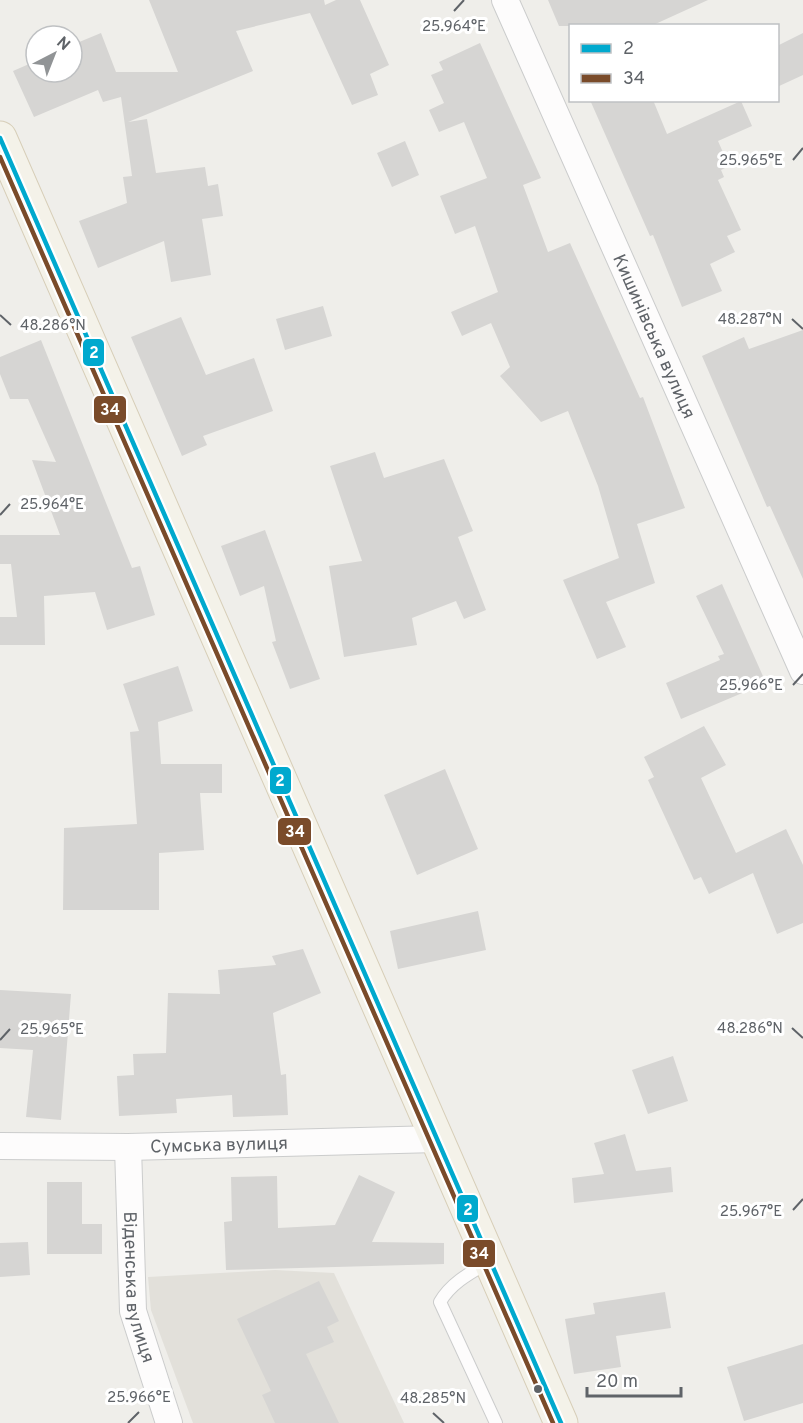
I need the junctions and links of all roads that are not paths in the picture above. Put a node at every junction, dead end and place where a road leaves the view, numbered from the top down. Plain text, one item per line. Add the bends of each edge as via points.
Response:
1 (506, 0) edge
2 (0, 138) edge
3 (803, 671) edge
4 (437, 1139) junction
5 (0, 1146) edge
6 (128, 1147) junction
7 (491, 1261) junction
8 (169, 1423) edge
9 (496, 1423) edge
10 (561, 1423) edge

1 - 3 street, Кишинівська вулиця
2 - 4 main road
4 - 6 street, Сумська вулиця
4 - 7 main road
5 - 6 street, Сумська вулиця
6 - 8 street, Віденська вулиця via 134,1311
7 - 9 lane via 466,1275 440,1302
7 - 10 main road

